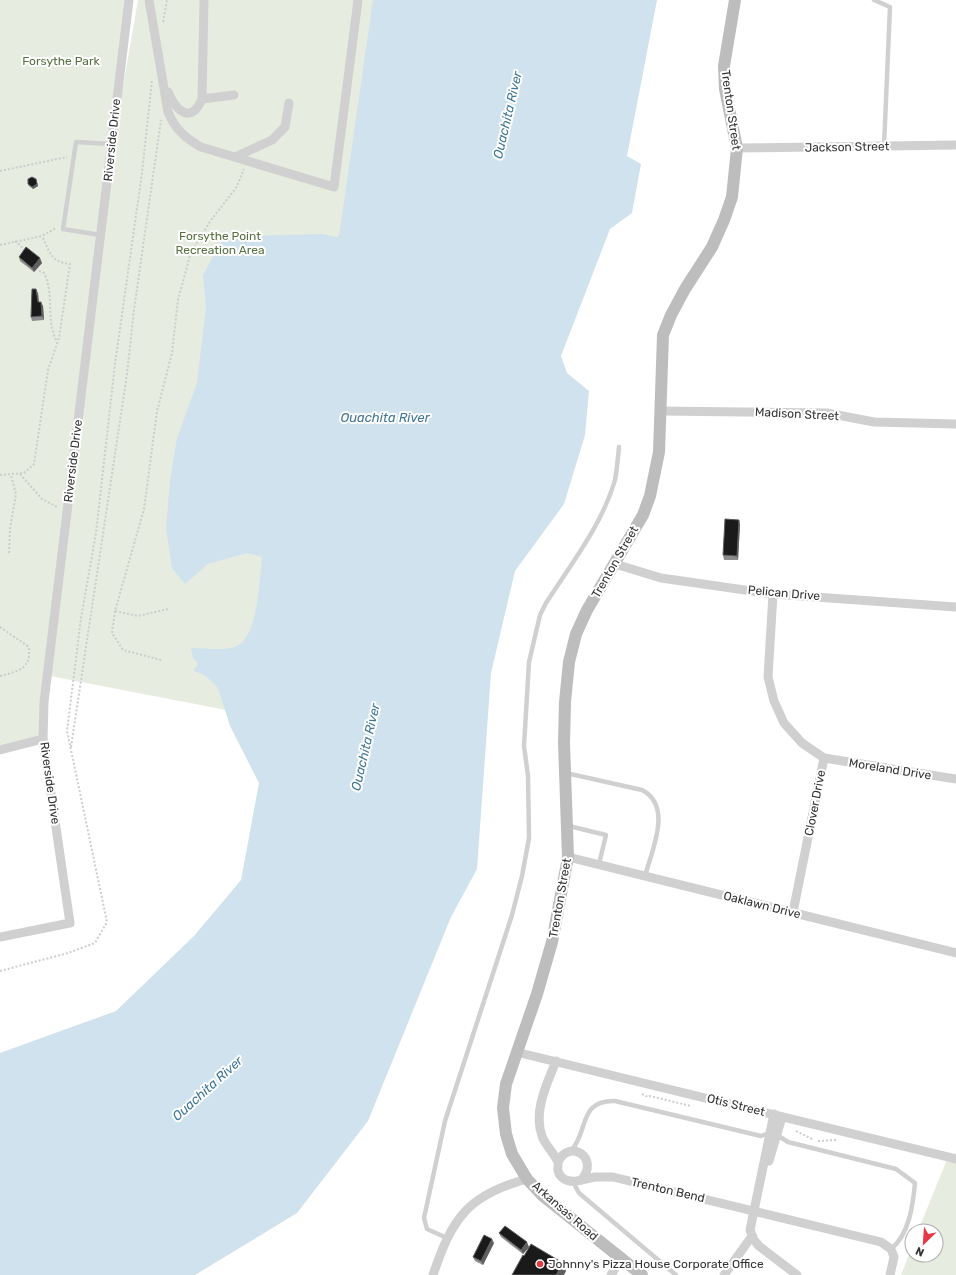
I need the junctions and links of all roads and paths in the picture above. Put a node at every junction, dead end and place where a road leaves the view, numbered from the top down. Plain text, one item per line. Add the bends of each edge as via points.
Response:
1 (129, 0) edge
2 (149, 0) edge
3 (204, 0) edge
4 (358, 0) edge
5 (735, 0) edge
6 (874, 0) edge
7 (162, 76) junction
8 (234, 96) dead end
9 (202, 99) junction
10 (289, 103) dead end
11 (148, 112) dead end
12 (161, 118) dead end
13 (113, 144) junction
14 (956, 145) edge
15 (884, 146) junction
16 (737, 148) junction
17 (74, 156) junction
18 (235, 158) junction
19 (247, 161) junction
20 (0, 171) edge
21 (64, 222) junction
22 (100, 235) junction
23 (42, 236) junction
24 (15, 241) junction
25 (0, 245) edge
26 (25, 251) edge
27 (39, 271) dead end
28 (57, 343) junction
29 (661, 411) junction
30 (956, 424) edge
31 (619, 447) dead end
32 (20, 474) junction
33 (0, 475) edge
34 (12, 475) junction
35 (59, 507) dead end
36 (9, 554) dead end
37 (614, 564) junction
38 (773, 594) junction
39 (956, 607) edge
40 (168, 609) dead end
41 (115, 611) junction
42 (0, 627) edge
43 (161, 660) dead end
44 (0, 676) edge
45 (43, 739) junction
46 (71, 749) junction
47 (0, 750) edge
48 (824, 758) junction
49 (564, 772) junction
50 (956, 779) edge
51 (567, 826) junction
52 (568, 857) junction
53 (599, 864) junction
54 (645, 876) junction
55 (793, 912) junction
56 (0, 937) edge
57 (956, 953) edge
58 (0, 971) edge
59 (516, 1052) junction
60 (556, 1061) junction
61 (636, 1092) dead end
62 (696, 1107) dead end
63 (778, 1116) junction
64 (506, 1134) joint
65 (773, 1134) junction
66 (571, 1151) junction
67 (956, 1159) edge
68 (558, 1162) junction
69 (527, 1179) junction
70 (577, 1181) junction
71 (754, 1210) junction
72 (752, 1236) junction
73 (447, 1238) junction
74 (891, 1249) junction
75 (621, 1259) junction
76 (433, 1275) edge
77 (611, 1275) edge
78 (642, 1275) edge
79 (676, 1275) edge
80 (724, 1275) edge
81 (797, 1275) edge
82 (890, 1275) edge

1 - 13 street, Riverside Drive
2 - 7 street
3 - 9 street
4 - 19 street via 334,187
5 - 16 street, Trenton Street via 724,66 725,89
6 - 15 lane via 890,8
7 - 9 street via 172,102 181,111 193,113
7 - 18 street via 168,112 184,137 201,147
8 - 9 street
10 - 18 street via 285,127 272,140
11 - 46 path via 110,403 96,533 81,618 67,730
12 - 46 path via 134,310 128,374
13 - 17 lane via 76,142
13 - 22 street, Riverside Drive
14 - 15 street, Jackson Street
15 - 16 street, Jackson Street
16 - 29 street, Trenton Street via 732,197 724,220 712,247 674,308 663,335
17 - 20 path
17 - 21 lane
18 - 19 street
19 - 41 path via 236,188 211,220 191,252 178,300 172,353 157,411 144,510
21 - 22 lane via 63,229
21 - 23 path
22 - 45 street, Riverside Drive via 44,702
23 - 24 path
23 - 28 path via 50,256 60,263 70,264 65,309
24 - 25 path
24 - 26 path
27 - 28 path via 44,273 49,283 49,316
28 - 32 path via 48,370 34,464 24,474
29 - 30 street, Madison Street via 827,413 874,422
29 - 37 street, Trenton Street via 659,452 650,496 643,515
31 - 73 lane via 615,479 606,505 546,603 534,637 525,725 529,838 512,915 445,1121 424,1218 428,1229
32 - 34 path
32 - 35 path via 42,498
33 - 34 path
34 - 36 path via 16,494
37 - 38 street, Pelican Drive via 661,578
37 - 49 street, Trenton Street via 587,610 576,634 569,662
38 - 39 street, Pelican Drive
38 - 48 street, Clover Drive via 768,677 774,701 784,723 802,743
40 - 41 path via 138,616
41 - 43 path via 112,633 123,650
42 - 44 path via 29,646 30,657 25,667
45 - 47 street
45 - 56 street, Riverside Drive via 70,923
46 - 58 path via 107,922 95,943
48 - 50 street, Moreland Drive
48 - 55 street, Clover Drive
49 - 51 street, Trenton Street
49 - 54 lane via 650,794 659,816
51 - 52 street, Trenton Street
51 - 53 lane via 606,835
52 - 53 street, Oaklawn Drive
52 - 59 street, Trenton Street via 552,942
53 - 54 street, Oaklawn Drive
54 - 55 street, Oaklawn Drive
55 - 57 street, Oaklawn Drive
59 - 60 street, Otis Street
59 - 64 street, Trenton Street via 502,1108
60 - 63 street, Otis Street
60 - 68 street via 543,1093 538,1116 541,1135
61 - 62 path
63 - 65 street
63 - 67 street, Otis Street
64 - 69 street, Arkansas Road via 512,1154
65 - 66 lane via 761,1136 608,1101 593,1106 588,1111 576,1145
65 - 71 street
65 - 74 lane via 788,1142 896,1169 915,1183 913,1201 903,1234
66 - 68 street via 563,1155
66 - 70 street via 581,1153 587,1161 588,1170
68 - 70 street via 560,1176 568,1181
69 - 73 street via 502,1186 480,1197 465,1210
69 - 75 street, Arkansas Road via 542,1195
70 - 71 street, Trenton Bend via 613,1177
70 - 79 lane via 579,1193
71 - 72 street via 750,1230
71 - 74 street, Trenton Bend via 881,1242
72 - 80 street
72 - 81 street via 759,1246
73 - 76 street
74 - 82 street via 894,1257
75 - 77 street
75 - 78 street, Arkansas Road

